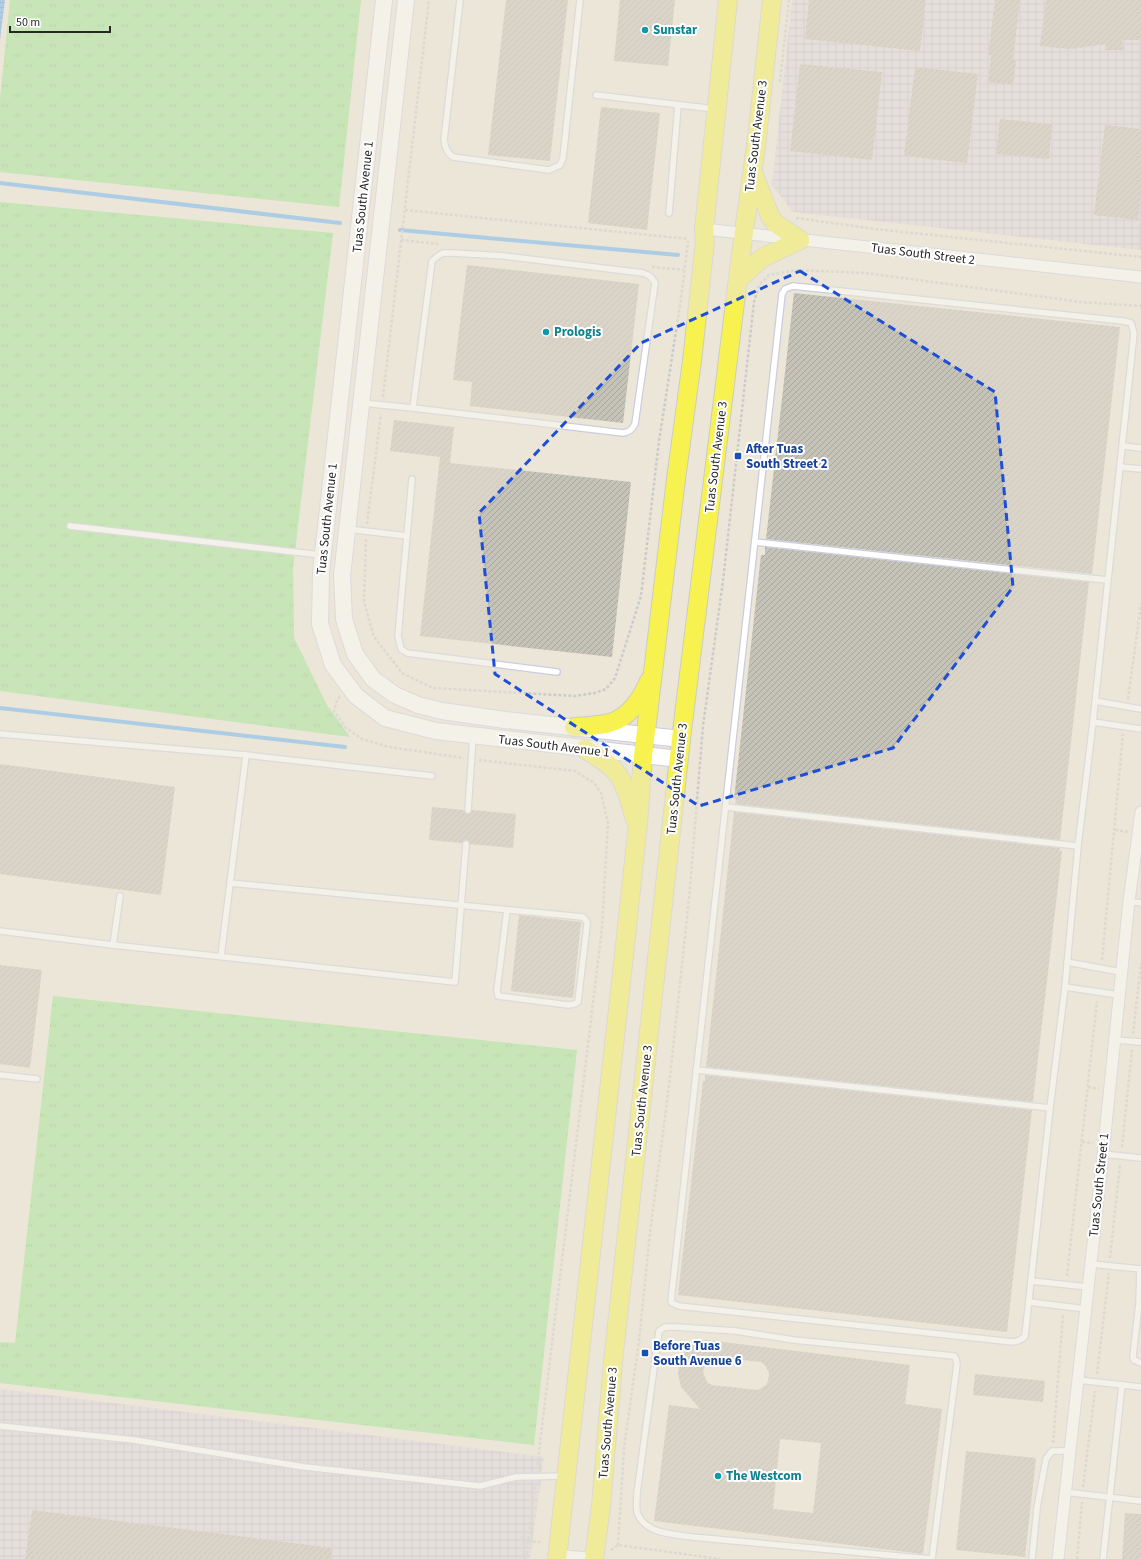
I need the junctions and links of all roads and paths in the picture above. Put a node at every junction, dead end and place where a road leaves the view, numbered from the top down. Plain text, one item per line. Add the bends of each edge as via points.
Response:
1 (384, 0) edge
2 (406, 0) edge
3 (429, 0) edge
4 (460, 0) edge
5 (580, 0) edge
6 (728, 0) edge
7 (772, 0) edge
8 (789, 0) edge
9 (780, 84) dead end
10 (596, 95) dead end
11 (678, 106) junction
12 (717, 110) junction
13 (752, 170) junction
14 (405, 210) junction
15 (669, 213) dead end
16 (793, 218) dead end
17 (697, 232) junction
18 (744, 233) junction
19 (688, 239) junction
20 (800, 240) junction
21 (1141, 257) edge
22 (1141, 277) edge
23 (738, 280) junction
24 (1141, 306) edge
25 (361, 403) junction
26 (382, 405) junction
27 (413, 408) junction
28 (1122, 446) junction
29 (1141, 448) edge
30 (1120, 467) junction
31 (1141, 469) edge
32 (412, 479) dead end
33 (70, 526) dead end
34 (348, 529) junction
35 (366, 531) junction
36 (407, 536) junction
37 (755, 542) junction
38 (323, 555) junction
39 (1107, 580) junction
40 (1141, 604) edge
41 (654, 666) junction
42 (557, 672) dead end
43 (350, 688) junction
44 (1095, 701) junction
45 (1127, 707) junction
46 (1141, 709) edge
47 (1093, 722) junction
48 (574, 727) junction
49 (1124, 727) junction
50 (1141, 729) edge
51 (0, 734) edge
52 (473, 736) junction
53 (646, 736) junction
54 (681, 739) junction
55 (585, 749) junction
56 (246, 755) junction
57 (643, 756) junction
58 (471, 759) junction
59 (680, 759) junction
60 (432, 776) dead end
61 (726, 807) junction
62 (468, 810) dead end
63 (1141, 812) edge
64 (637, 826) junction
65 (466, 844) dead end
66 (1078, 846) junction
67 (230, 883) junction
68 (120, 896) dead end
69 (1129, 901) junction
70 (1141, 903) edge
71 (461, 907) junction
72 (507, 910) junction
73 (0, 931) edge
74 (113, 945) junction
75 (221, 956) junction
76 (1067, 962) junction
77 (1141, 963) edge
78 (1101, 968) junction
79 (1121, 972) junction
80 (1065, 987) junction
81 (1098, 992) junction
82 (1119, 995) junction
83 (1115, 1040) junction
84 (1133, 1041) junction
85 (1141, 1042) edge
86 (696, 1070) junction
87 (0, 1075) edge
88 (37, 1080) dead end
89 (1050, 1108) junction
90 (1103, 1154) junction
91 (1121, 1156) junction
92 (1141, 1158) edge
93 (1091, 1264) junction
94 (1109, 1266) junction
95 (1141, 1269) edge
96 (1031, 1281) junction
97 (1066, 1285) junction
98 (1088, 1287) junction
99 (1029, 1302) junction
100 (1064, 1306) junction
101 (1086, 1309) junction
102 (1141, 1363) edge
103 (1078, 1380) junction
104 (1096, 1382) junction
105 (1122, 1384) junction
106 (1141, 1387) edge
107 (0, 1426) edge
108 (1052, 1451) junction
109 (1070, 1452) junction
110 (536, 1475) junction
111 (566, 1476) junction
112 (1065, 1492) junction
113 (1082, 1494) junction
114 (1110, 1497) junction
115 (1141, 1501) edge
116 (528, 1541) junction
117 (540, 1542) dead end
118 (618, 1545) junction
119 (611, 1550) dead end
120 (867, 1556) edge
121 (557, 1557) edge
122 (526, 1559) edge
123 (594, 1559) edge
124 (720, 1559) edge
125 (932, 1559) edge
126 (1032, 1559) edge
127 (1058, 1559) edge
128 (1077, 1559) edge
129 (1103, 1559) edge

1 - 38 main road, Tuas South Avenue 1
2 - 25 main road, Tuas South Avenue 1
3 - 14 path
4 - 5 lane via 444,140 449,155 549,170 560,165 563,158
6 - 12 main road
7 - 13 main road, Tuas South Avenue 3
8 - 9 path
10 - 11 lane
11 - 12 lane
11 - 15 lane
12 - 17 main road
13 - 18 main road, Tuas South Avenue 3
13 - 20 main road via 770,216 775,223
14 - 19 path
14 - 26 path
16 - 21 path
17 - 18 street, Tuas South Street 2
17 - 19 path
17 - 41 main road via 705,241
18 - 20 street, Tuas South Street 2
18 - 23 main road, Tuas South Avenue 3
19 - 35 path via 640,596 616,678 606,689 574,696 433,688 402,673 374,637 364,602
20 - 22 street, Tuas South Street 2
20 - 23 main road via 755,263
23 - 54 main road, Tuas South Avenue 3
24 - 118 path via 1081,302 866,273 797,270 769,275 759,285 754,302 723,581 703,726 688,907 639,1341 624,1448
25 - 26 lane
25 - 34 main road, Tuas South Avenue 1
26 - 27 lane
26 - 35 path
27 - 27 lane via 432,261 443,253 643,273 649,275 655,283 635,424 632,429 623,433
28 - 29 lane
28 - 30 lane
28 - 37 lane via 1134,332 1131,323 788,287 782,294
30 - 31 lane
30 - 39 lane
32 - 36 lane
33 - 38 lane
34 - 35 lane
34 - 48 main road, Tuas South Avenue 1 via 342,576 344,619 355,654 373,679 395,695 418,705 442,711
35 - 36 lane
36 - 42 lane via 398,636 401,649 407,653
37 - 39 lane
37 - 61 lane
38 - 43 main road, Tuas South Avenue 1 via 320,624 333,665
39 - 44 lane
40 - 45 path
41 - 48 main road via 646,689 630,712 611,723
41 - 53 main road
43 - 52 main road, Tuas South Avenue 1 via 356,696 385,718 436,731
43 - 58 path via 337,700 334,711 346,728 362,739 389,747
44 - 45 lane
44 - 47 lane
45 - 46 lane
47 - 49 lane
47 - 66 lane
48 - 53 main road, Tuas South Avenue 1
49 - 50 lane
49 - 78 path
51 - 56 lane
52 - 55 main road, Tuas South Avenue 1
52 - 58 lane
53 - 54 main road, Tuas South Avenue 1
53 - 57 main road
54 - 59 main road, Tuas South Avenue 3
55 - 57 main road, Tuas South Avenue 1
55 - 64 main road via 615,771 622,782
56 - 60 lane
56 - 67 lane
57 - 59 main road, Tuas South Avenue 1
57 - 64 main road
58 - 62 lane
58 - 110 path via 575,771 594,783 601,793 608,823 602,928
59 - 123 main road, Tuas South Avenue 3 via 613,1354 601,1506
61 - 66 lane
61 - 86 lane
63 - 69 street, Tuas South Street 1
64 - 111 main road
65 - 71 lane
66 - 76 lane
67 - 71 lane
67 - 75 lane
68 - 74 lane
69 - 70 lane
69 - 79 street, Tuas South Street 1
71 - 72 lane
71 - 75 lane via 455,982
72 - 72 lane via 498,996 575,1004 580,999 587,925 585,919
73 - 74 lane
74 - 75 lane
76 - 78 lane
76 - 80 lane
77 - 84 path
78 - 79 lane
79 - 82 street, Tuas South Street 1
80 - 81 lane
80 - 89 lane
81 - 82 lane
81 - 97 path
82 - 83 street, Tuas South Street 1
83 - 84 lane
83 - 90 street, Tuas South Street 1
84 - 85 lane
84 - 91 path
86 - 89 lane
86 - 99 lane via 672,1304 1013,1342 1025,1336
87 - 88 lane
89 - 96 lane
90 - 91 lane
90 - 93 street, Tuas South Street 1
91 - 92 lane
91 - 94 path
93 - 94 lane
93 - 98 street, Tuas South Street 1
94 - 95 lane
94 - 104 path
95 - 102 lane via 1133,1356 1134,1360
96 - 97 lane
96 - 99 lane
97 - 98 lane
98 - 101 street, Tuas South Street 1
99 - 100 lane
100 - 101 lane
100 - 108 path
101 - 103 street, Tuas South Street 1
103 - 104 lane
103 - 109 street, Tuas South Street 1
104 - 105 lane
104 - 113 path
105 - 106 lane
105 - 114 lane
107 - 110 lane via 134,1440 305,1467 480,1486
108 - 109 lane
108 - 126 lane via 1046,1459
109 - 112 street, Tuas South Street 1
110 - 111 lane
110 - 116 path
111 - 121 main road
112 - 113 lane
112 - 127 street, Tuas South Street 1
113 - 114 lane
113 - 128 path
114 - 115 lane
114 - 129 lane
116 - 117 path
116 - 122 path
118 - 119 path
118 - 124 path
120 - 125 lane
120 - 125 lane via 692,1537 653,1530 642,1522 637,1511 638,1493 660,1331 665,1327 676,1327 736,1331 794,1340 954,1356 957,1364
121 - 123 street

